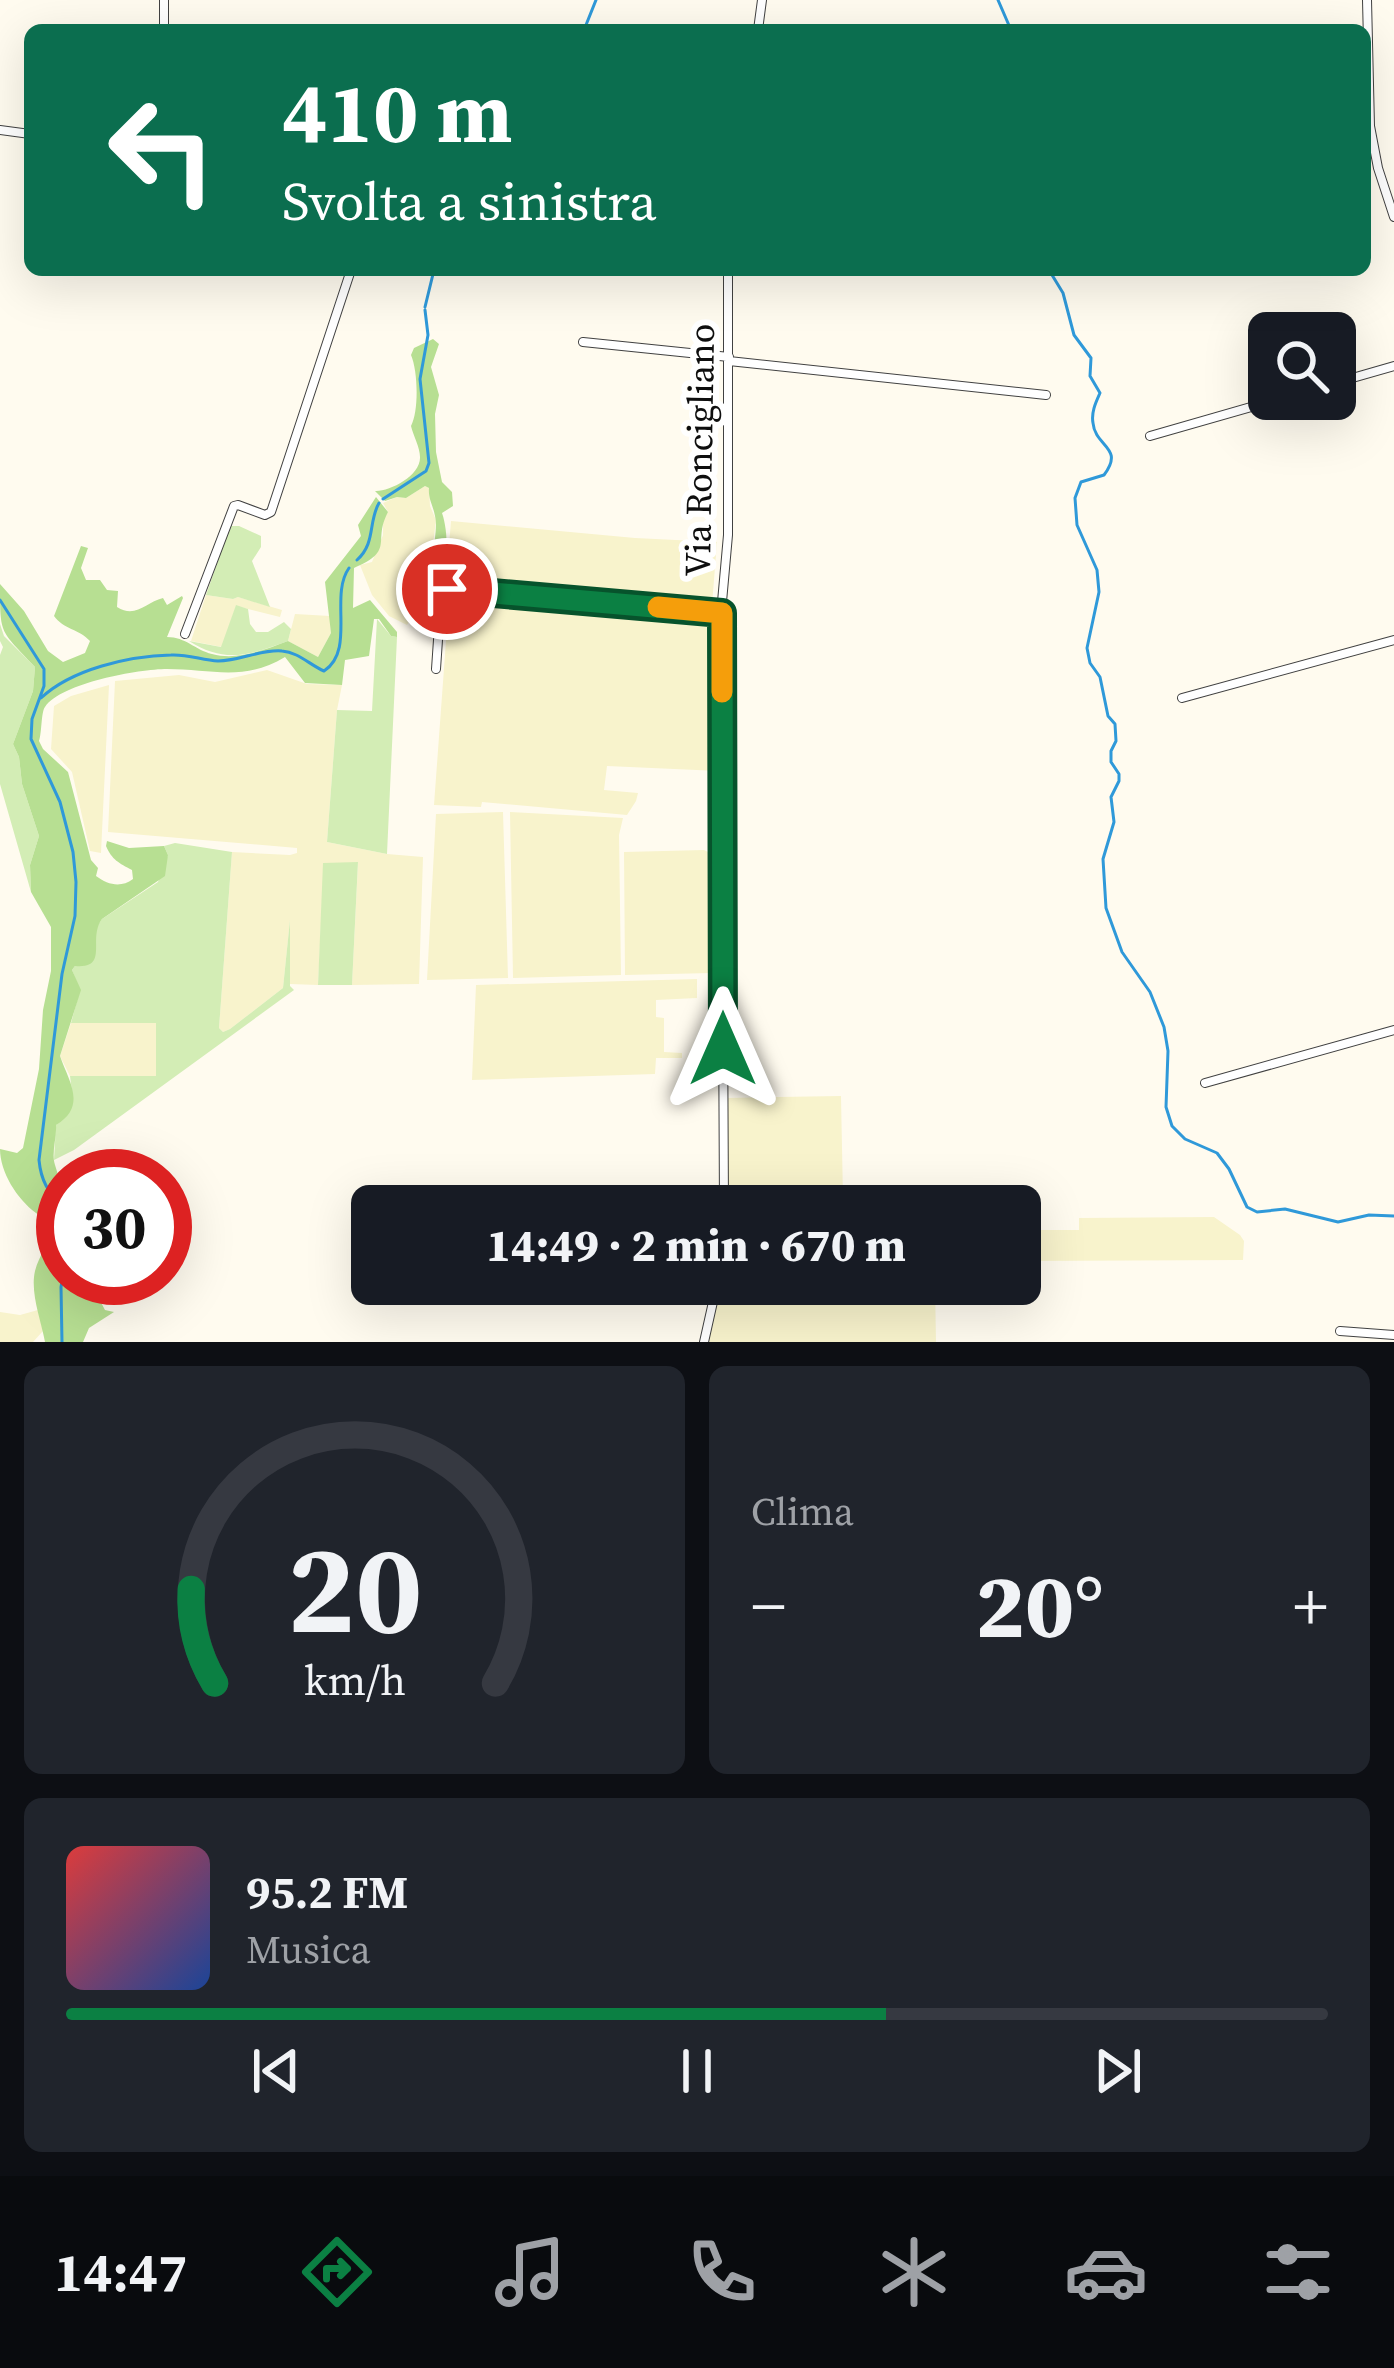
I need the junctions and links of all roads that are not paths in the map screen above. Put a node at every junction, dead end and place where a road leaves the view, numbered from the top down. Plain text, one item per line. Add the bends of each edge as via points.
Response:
1 (1371, 109) edge
2 (1394, 217) edge
3 (349, 276) edge
4 (728, 276) edge
5 (583, 342) dead end
6 (729, 359) junction
7 (1394, 366) edge
8 (1356, 377) edge
9 (1046, 395) dead end
10 (1248, 408) edge
11 (1150, 436) dead end
12 (722, 613) junction
13 (185, 634) dead end
14 (1394, 640) edge
15 (436, 669) dead end
16 (1182, 698) dead end
17 (1394, 1030) edge
18 (1205, 1083) dead end
19 (724, 1185) edge
20 (712, 1305) edge
21 (1340, 1331) dead end
22 (1394, 1334) edge
23 (704, 1342) edge

1 - 2 street
3 - 13 street via 272,512 234,506
4 - 6 street, Via Roncigliano
5 - 6 street
6 - 9 street
6 - 12 street, Via Roncigliano
7 - 8 street
10 - 11 street
12 - 15 street via 447,589
12 - 19 street, Via Roncigliano
14 - 16 street
17 - 18 street
20 - 23 street
21 - 22 street

